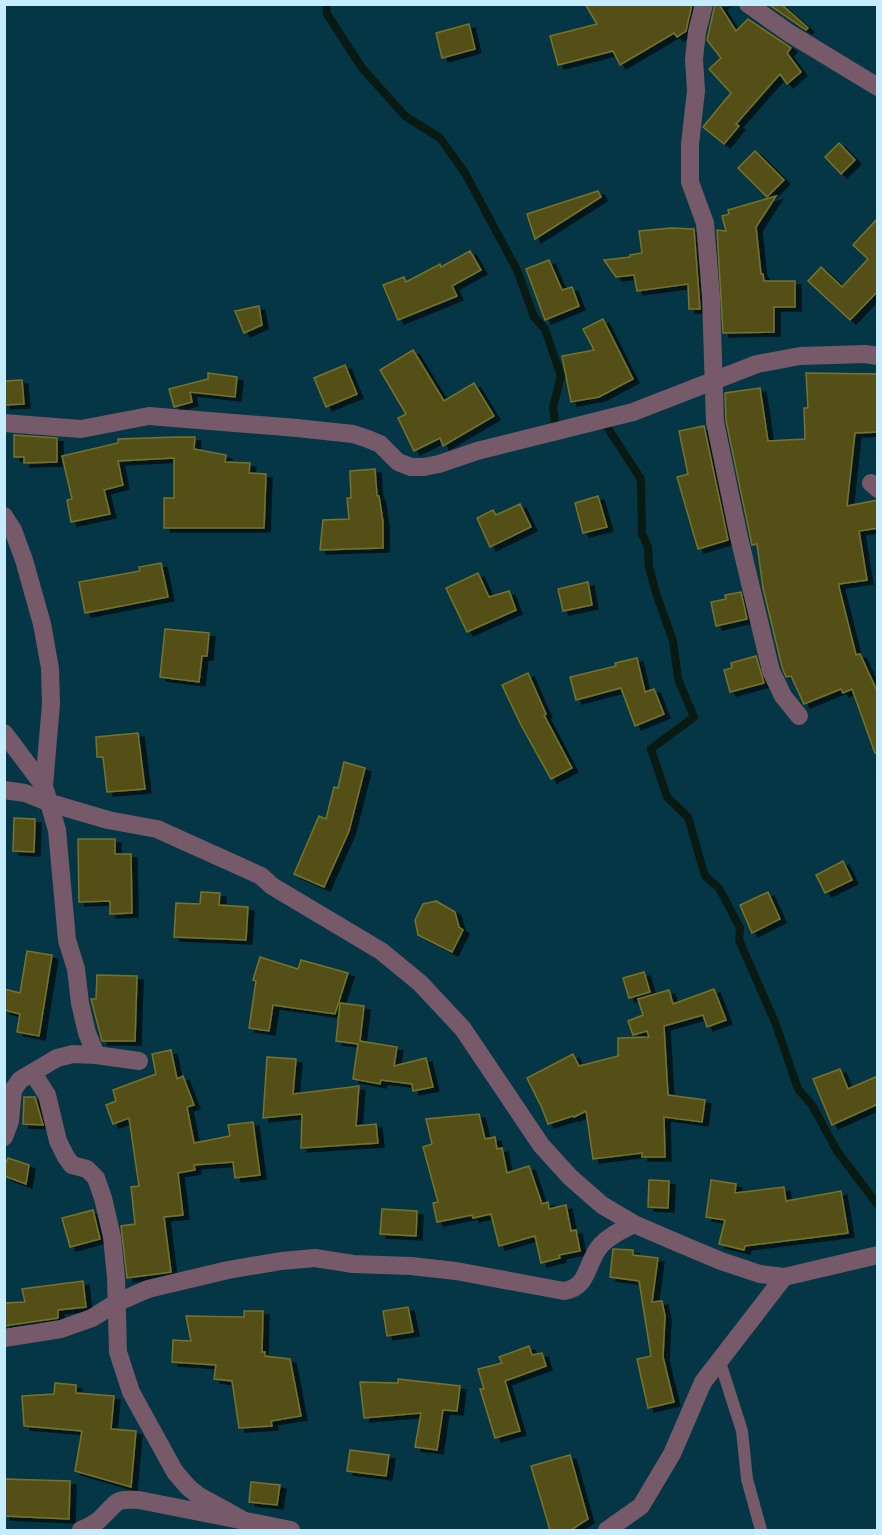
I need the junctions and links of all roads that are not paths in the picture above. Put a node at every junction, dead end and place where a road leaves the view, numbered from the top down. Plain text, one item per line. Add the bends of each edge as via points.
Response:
1 (704, 4) edge
2 (748, 4) edge
3 (878, 87) edge
4 (878, 357) edge
5 (714, 380) junction
6 (4, 423) edge
7 (4, 516) edge
8 (799, 716) dead end
9 (4, 733) edge
10 (44, 786) junction
11 (4, 790) edge
12 (50, 803) junction
13 (96, 1055) junction
14 (138, 1061) dead end
15 (33, 1073) junction
16 (4, 1137) edge
17 (634, 1224) junction
18 (878, 1255) edge
19 (784, 1277) junction
20 (116, 1303) junction
21 (4, 1338) edge
22 (720, 1362) junction
23 (641, 1506) junction
24 (241, 1519) junction
25 (81, 1530) edge
26 (291, 1530) edge
27 (607, 1530) edge
28 (634, 1530) edge
29 (761, 1530) edge

1 - 5 street via 694,59 696,91 690,182 705,223
2 - 3 street
4 - 5 street via 800,356 757,364
5 - 6 street via 633,412 424,467 399,462 380,444 353,434 297,428 149,416 81,429
5 - 8 street via 722,464 771,671 783,696
7 - 10 street via 24,560 50,668
9 - 10 street
10 - 12 street
11 - 12 street
12 - 13 street via 57,830 67,940 87,1033
12 - 17 street via 157,829 261,876 381,951 420,983 463,1029 541,1145 570,1177 602,1205
13 - 14 street
13 - 15 street via 57,1058
15 - 16 street via 20,1080 13,1090
15 - 20 street via 47,1095 66,1157 72,1165 87,1169 96,1178 112,1237
17 - 19 street via 721,1261
17 - 20 street via 600,1246 583,1281 574,1290 564,1292 456,1271 315,1258 186,1279
18 - 19 street
19 - 22 street
20 - 21 street via 92,1318 61,1329
20 - 24 street via 118,1352 131,1392 175,1472 199,1496
22 - 23 street via 703,1382 672,1454
22 - 29 lane via 742,1431 747,1479
23 - 27 street
23 - 28 street
24 - 25 street via 124,1499
24 - 26 street

